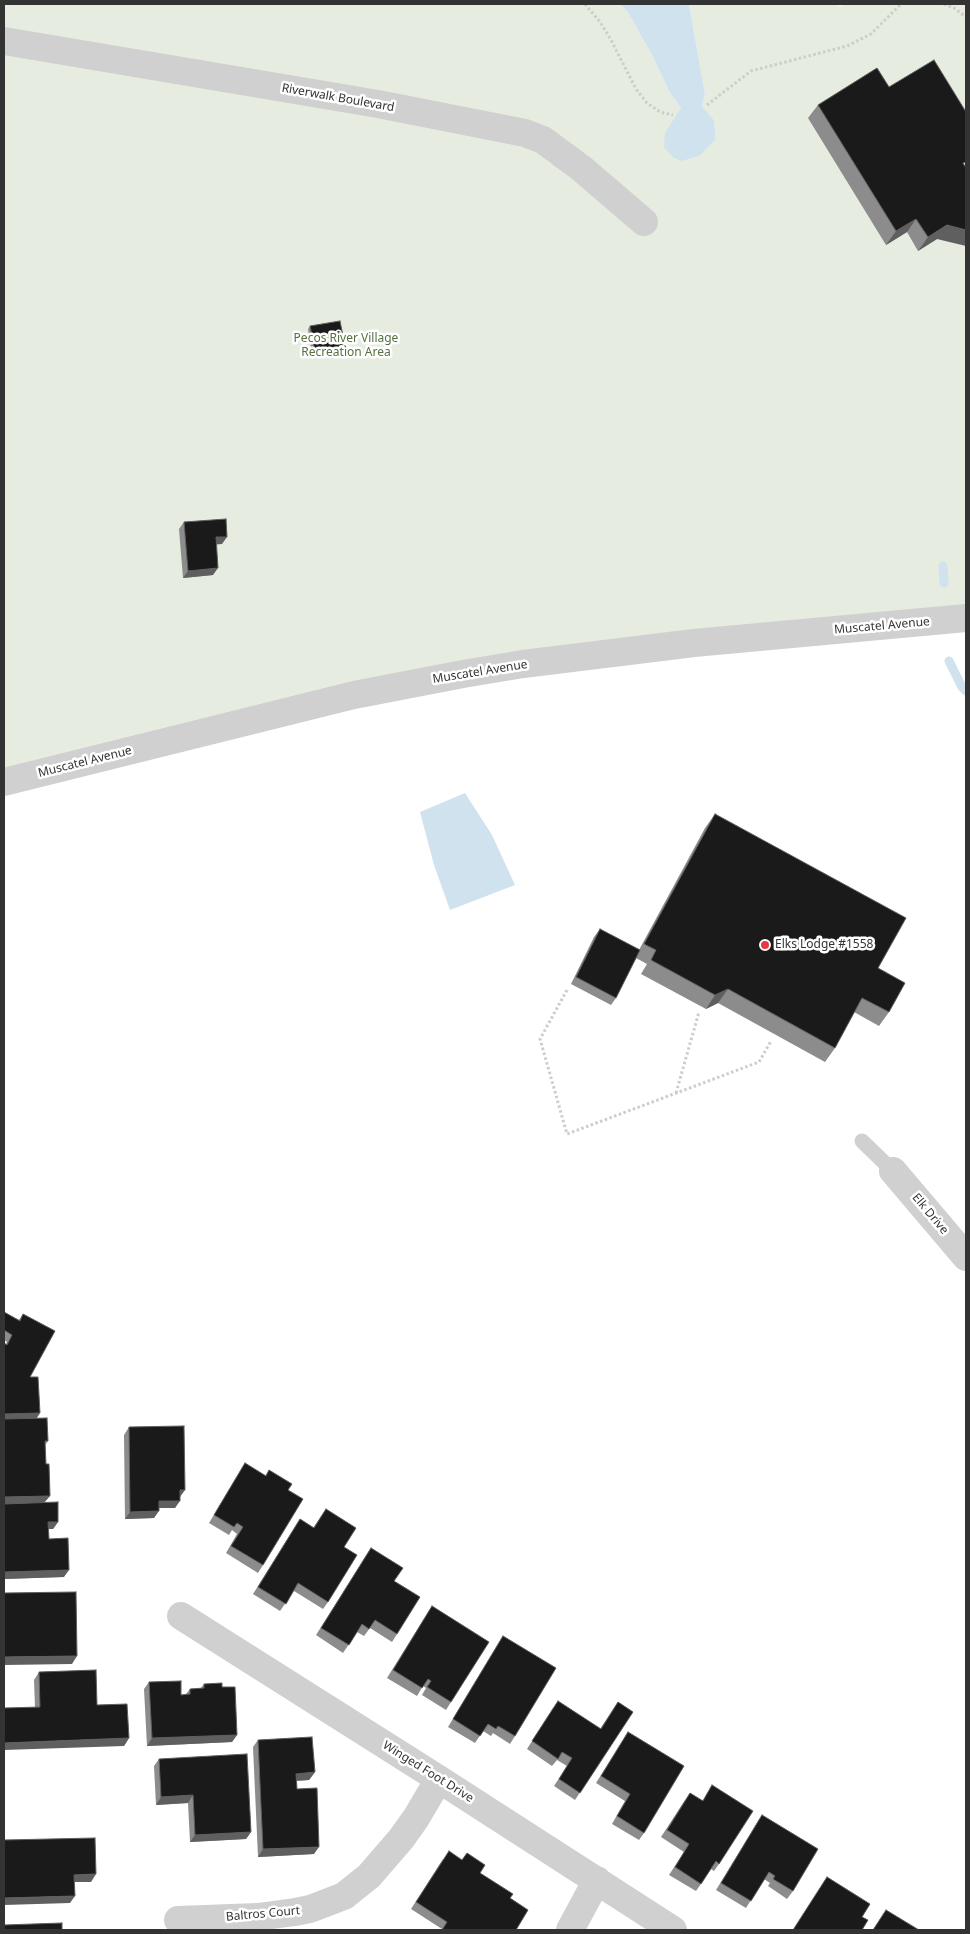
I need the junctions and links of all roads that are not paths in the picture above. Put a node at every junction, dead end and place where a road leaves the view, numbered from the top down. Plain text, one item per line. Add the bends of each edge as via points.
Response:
1 (4, 42) edge
2 (644, 222) dead end
3 (966, 618) edge
4 (4, 782) edge
5 (862, 1140) dead end
6 (893, 1171) joint
7 (966, 1258) edge
8 (181, 1616) dead end
9 (439, 1779) junction
10 (597, 1880) junction
11 (178, 1920) dead end
12 (570, 1930) edge
13 (673, 1930) edge

1 - 2 street, Riverwalk Boulevard via 378,104 525,132 543,140 581,168
3 - 4 street, Muscatel Avenue via 694,643 463,674 354,695
5 - 6 lane
6 - 7 street, Elk Drive
8 - 9 street, Winged Foot Drive
9 - 10 street, Winged Foot Drive
9 - 11 street, Baltros Court via 402,1839 369,1876 344,1896 310,1910 258,1917
10 - 12 street
10 - 13 street, Winged Foot Drive

